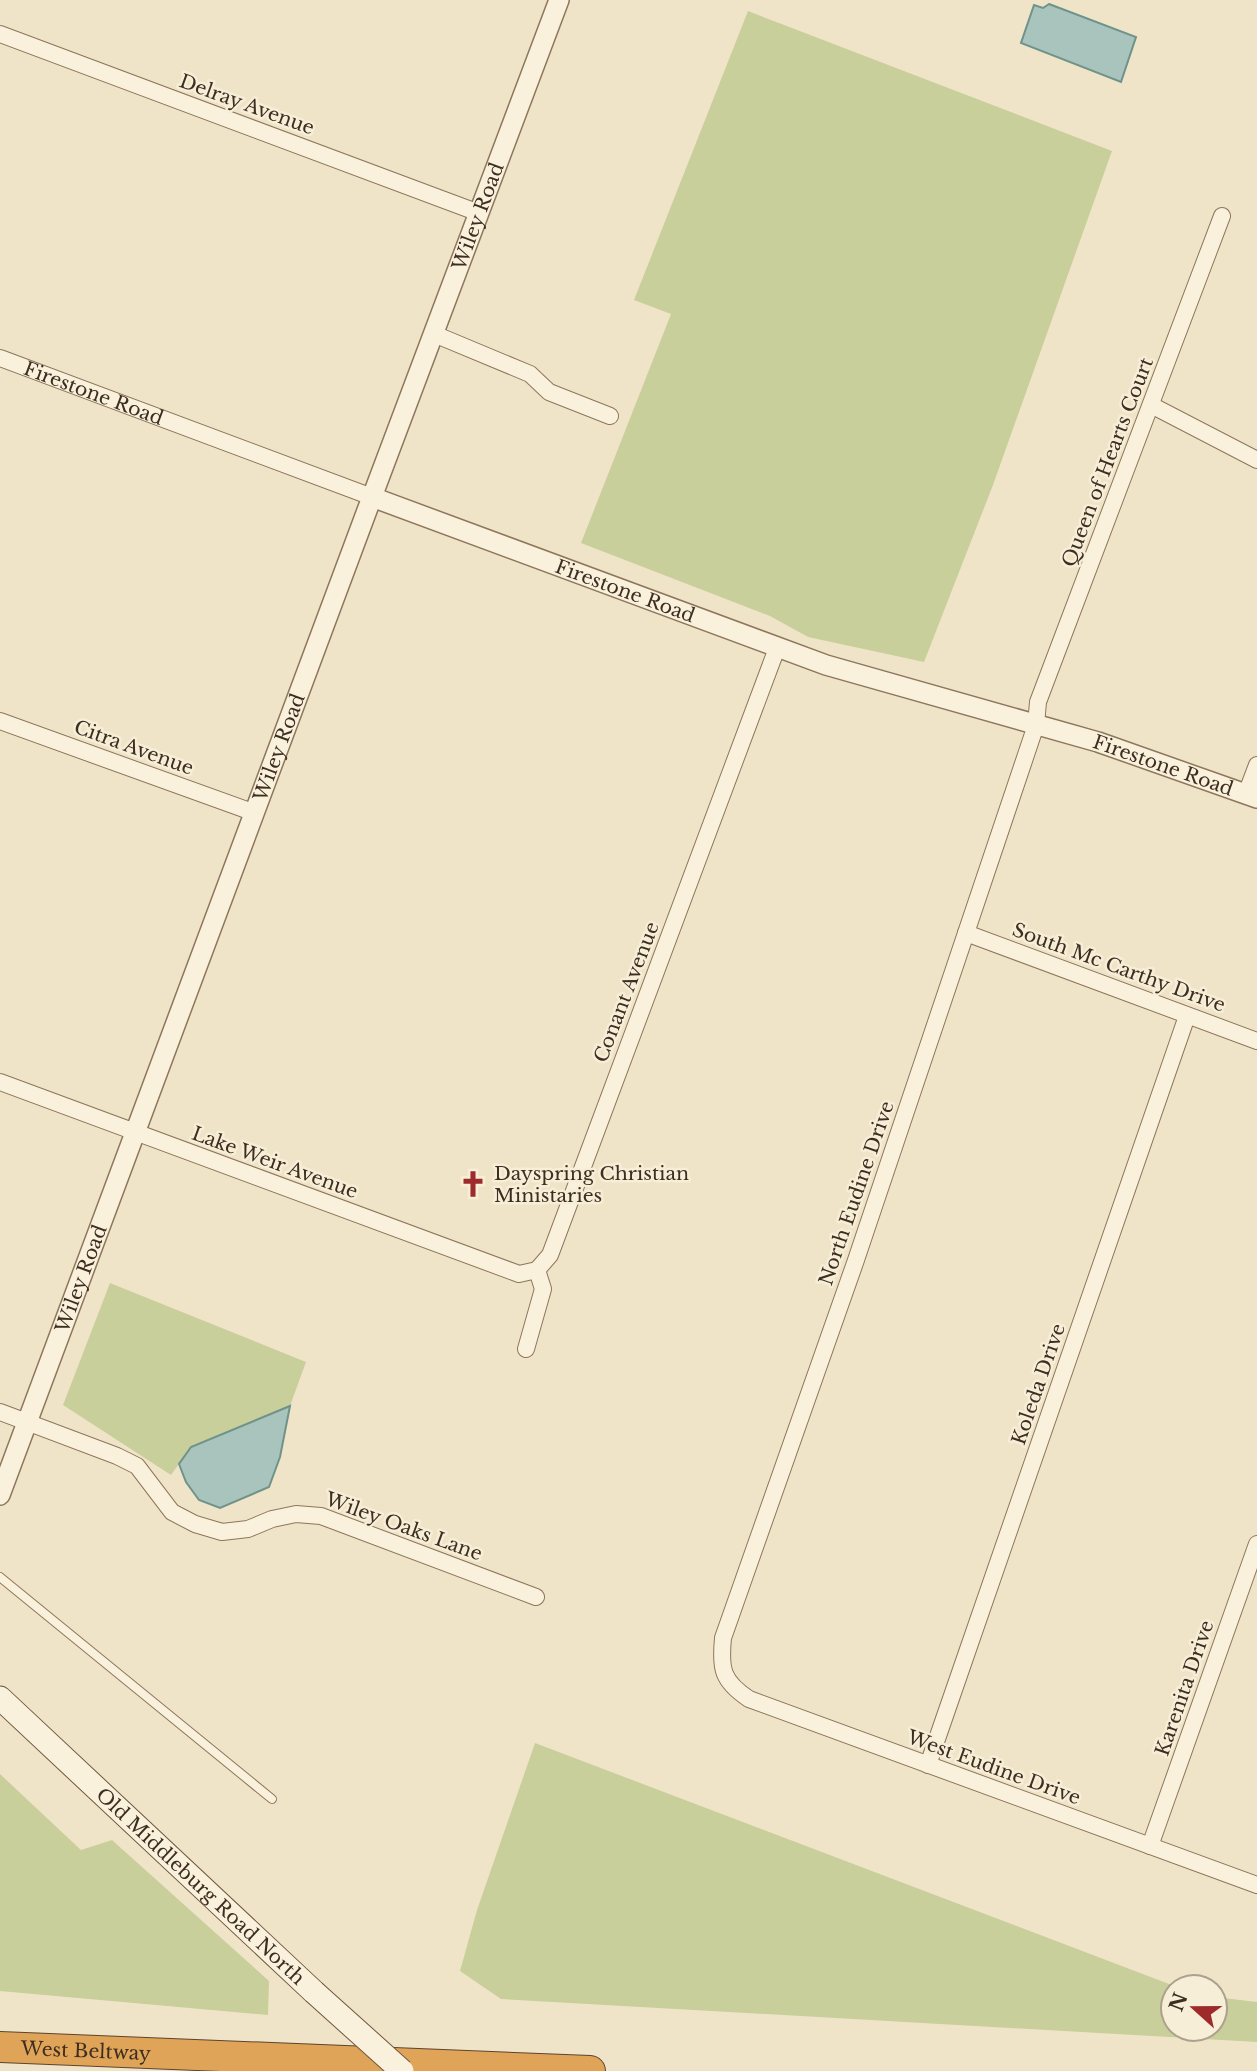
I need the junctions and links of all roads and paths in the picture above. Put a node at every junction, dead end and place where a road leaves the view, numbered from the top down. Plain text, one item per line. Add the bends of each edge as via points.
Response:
1 (559, 0) edge
2 (0, 34) edge
3 (479, 213) junction
4 (1222, 216) dead end
5 (434, 334) junction
6 (0, 358) edge
7 (1151, 405) junction
8 (610, 416) dead end
9 (1257, 460) edge
10 (372, 497) junction
11 (777, 648) junction
12 (0, 721) edge
13 (1036, 724) junction
14 (1257, 765) edge
15 (1252, 796) edge
16 (255, 813) junction
17 (966, 933) junction
18 (1187, 1016) junction
19 (1257, 1041) edge
20 (0, 1082) edge
21 (134, 1132) junction
22 (537, 1270) junction
23 (526, 1349) dead end
24 (0, 1412) edge
25 (28, 1423) junction
26 (0, 1495) edge
27 (1257, 1544) edge
28 (0, 1577) edge
29 (537, 1597) dead end
30 (725, 1675) joint
31 (0, 1698) edge
32 (928, 1765) junction
33 (272, 1799) dead end
34 (1150, 1846) junction
35 (1257, 1885) edge
36 (0, 2047) edge
37 (402, 2071) edge
38 (590, 2071) edge

1 - 3 street, Wiley Road
2 - 3 street, Delray Avenue
3 - 5 street, Wiley Road
4 - 7 street, Queen of Hearts Court
5 - 8 street via 530,374 549,392
5 - 10 street, Wiley Road
6 - 10 street, Firestone Road
7 - 9 street
7 - 13 street, Queen of Hearts Court via 1038,702
10 - 11 street, Firestone Road
10 - 16 street, Wiley Road
11 - 13 street, Firestone Road
11 - 22 street, Conant Avenue via 550,1255
12 - 16 street, Citra Avenue
13 - 15 street, Firestone Road
13 - 17 street, North Eudine Drive
14 - 15 street
16 - 21 street, Wiley Road
17 - 18 street, South Mc Carthy Drive
17 - 30 street, North Eudine Drive via 723,1638
18 - 19 street, South Mc Carthy Drive
18 - 32 street, Koleda Drive
20 - 21 street, Lake Weir Avenue
21 - 22 street, Lake Weir Avenue via 519,1274
21 - 25 street, Wiley Road
22 - 23 street via 543,1289
24 - 25 street, Wiley Oaks Lane
25 - 26 street, Wiley Road
25 - 29 street, Wiley Oaks Lane via 137,1466 172,1512 195,1524 222,1532 248,1530 296,1514 321,1516
27 - 34 street, Karenita Drive
28 - 33 lane
30 - 32 street, West Eudine Drive via 748,1699
31 - 37 main road, Old Middleburg Road North, bridge
32 - 34 street, West Eudine Drive
34 - 35 street, West Eudine Drive
36 - 38 highway, West Beltway

